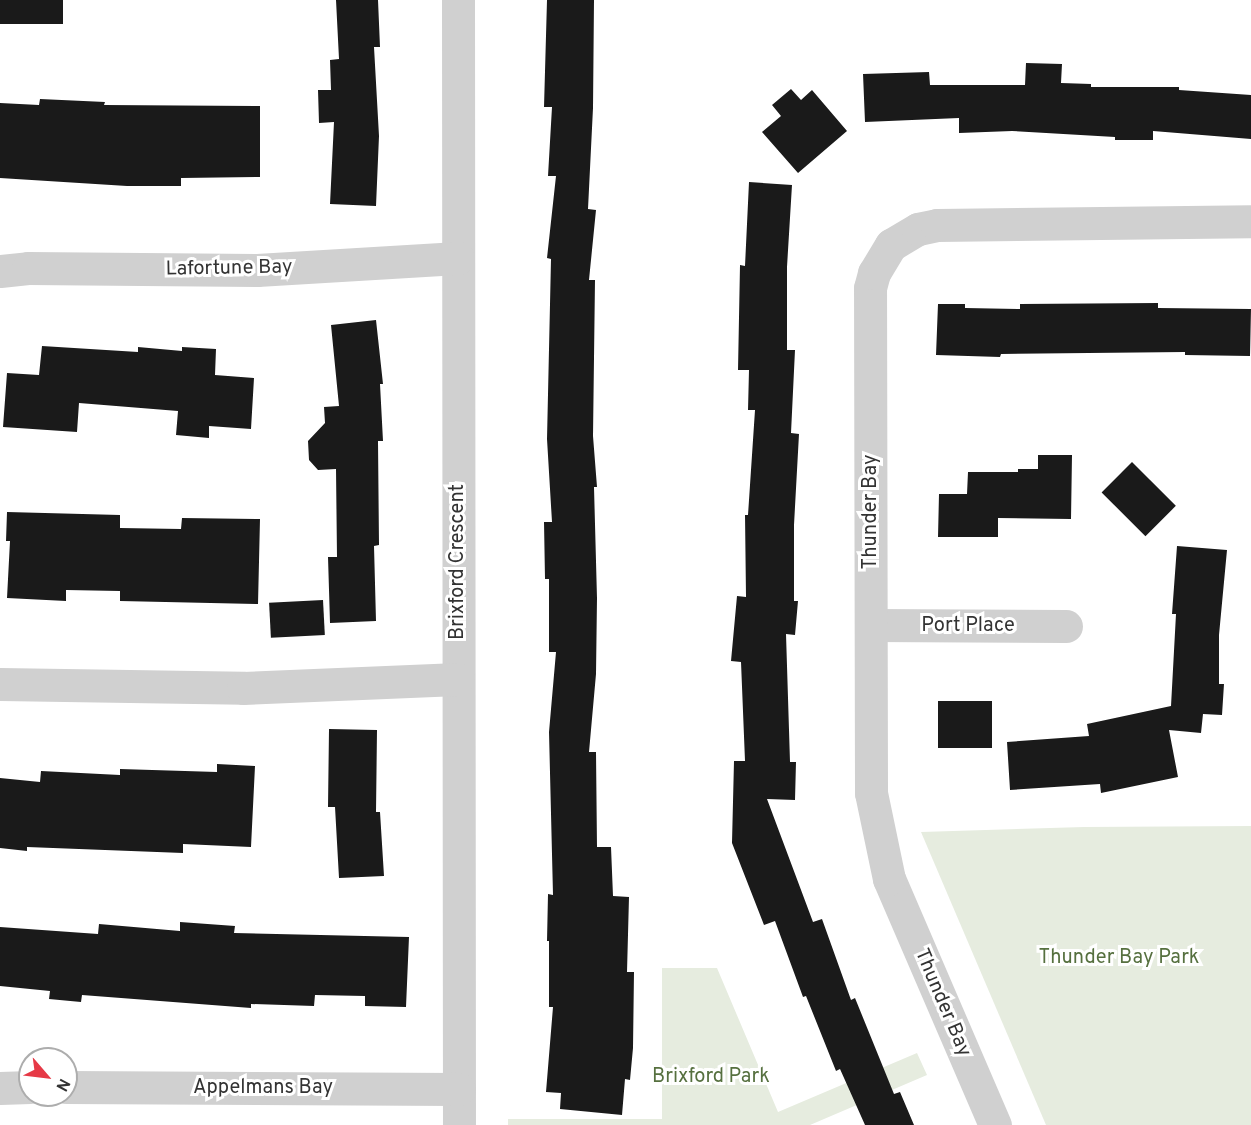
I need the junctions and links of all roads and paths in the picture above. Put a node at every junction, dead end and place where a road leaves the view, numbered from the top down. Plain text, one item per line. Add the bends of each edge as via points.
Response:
1 (458, 0) edge
2 (1251, 221) edge
3 (458, 258) junction
4 (0, 271) edge
5 (871, 625) junction
6 (1066, 626) dead end
7 (458, 679) junction
8 (0, 684) edge
9 (18, 1087) edge
10 (78, 1087) edge
11 (0, 1088) edge
12 (459, 1089) junction
13 (459, 1125) edge
14 (995, 1125) edge

1 - 3 street, Brixford Crescent
2 - 5 street, Thunder Bay via 946,224 918,229 891,245 870,288
3 - 4 street, Lafortune Bay via 257,270
3 - 7 street, Brixford Crescent
5 - 6 street, Port Place
5 - 14 street, Thunder Bay via 871,793 881,850 900,907
7 - 8 street via 243,688
7 - 12 street, Brixford Crescent
9 - 11 street
10 - 12 street, Appelmans Bay
12 - 13 street, Brixford Crescent

